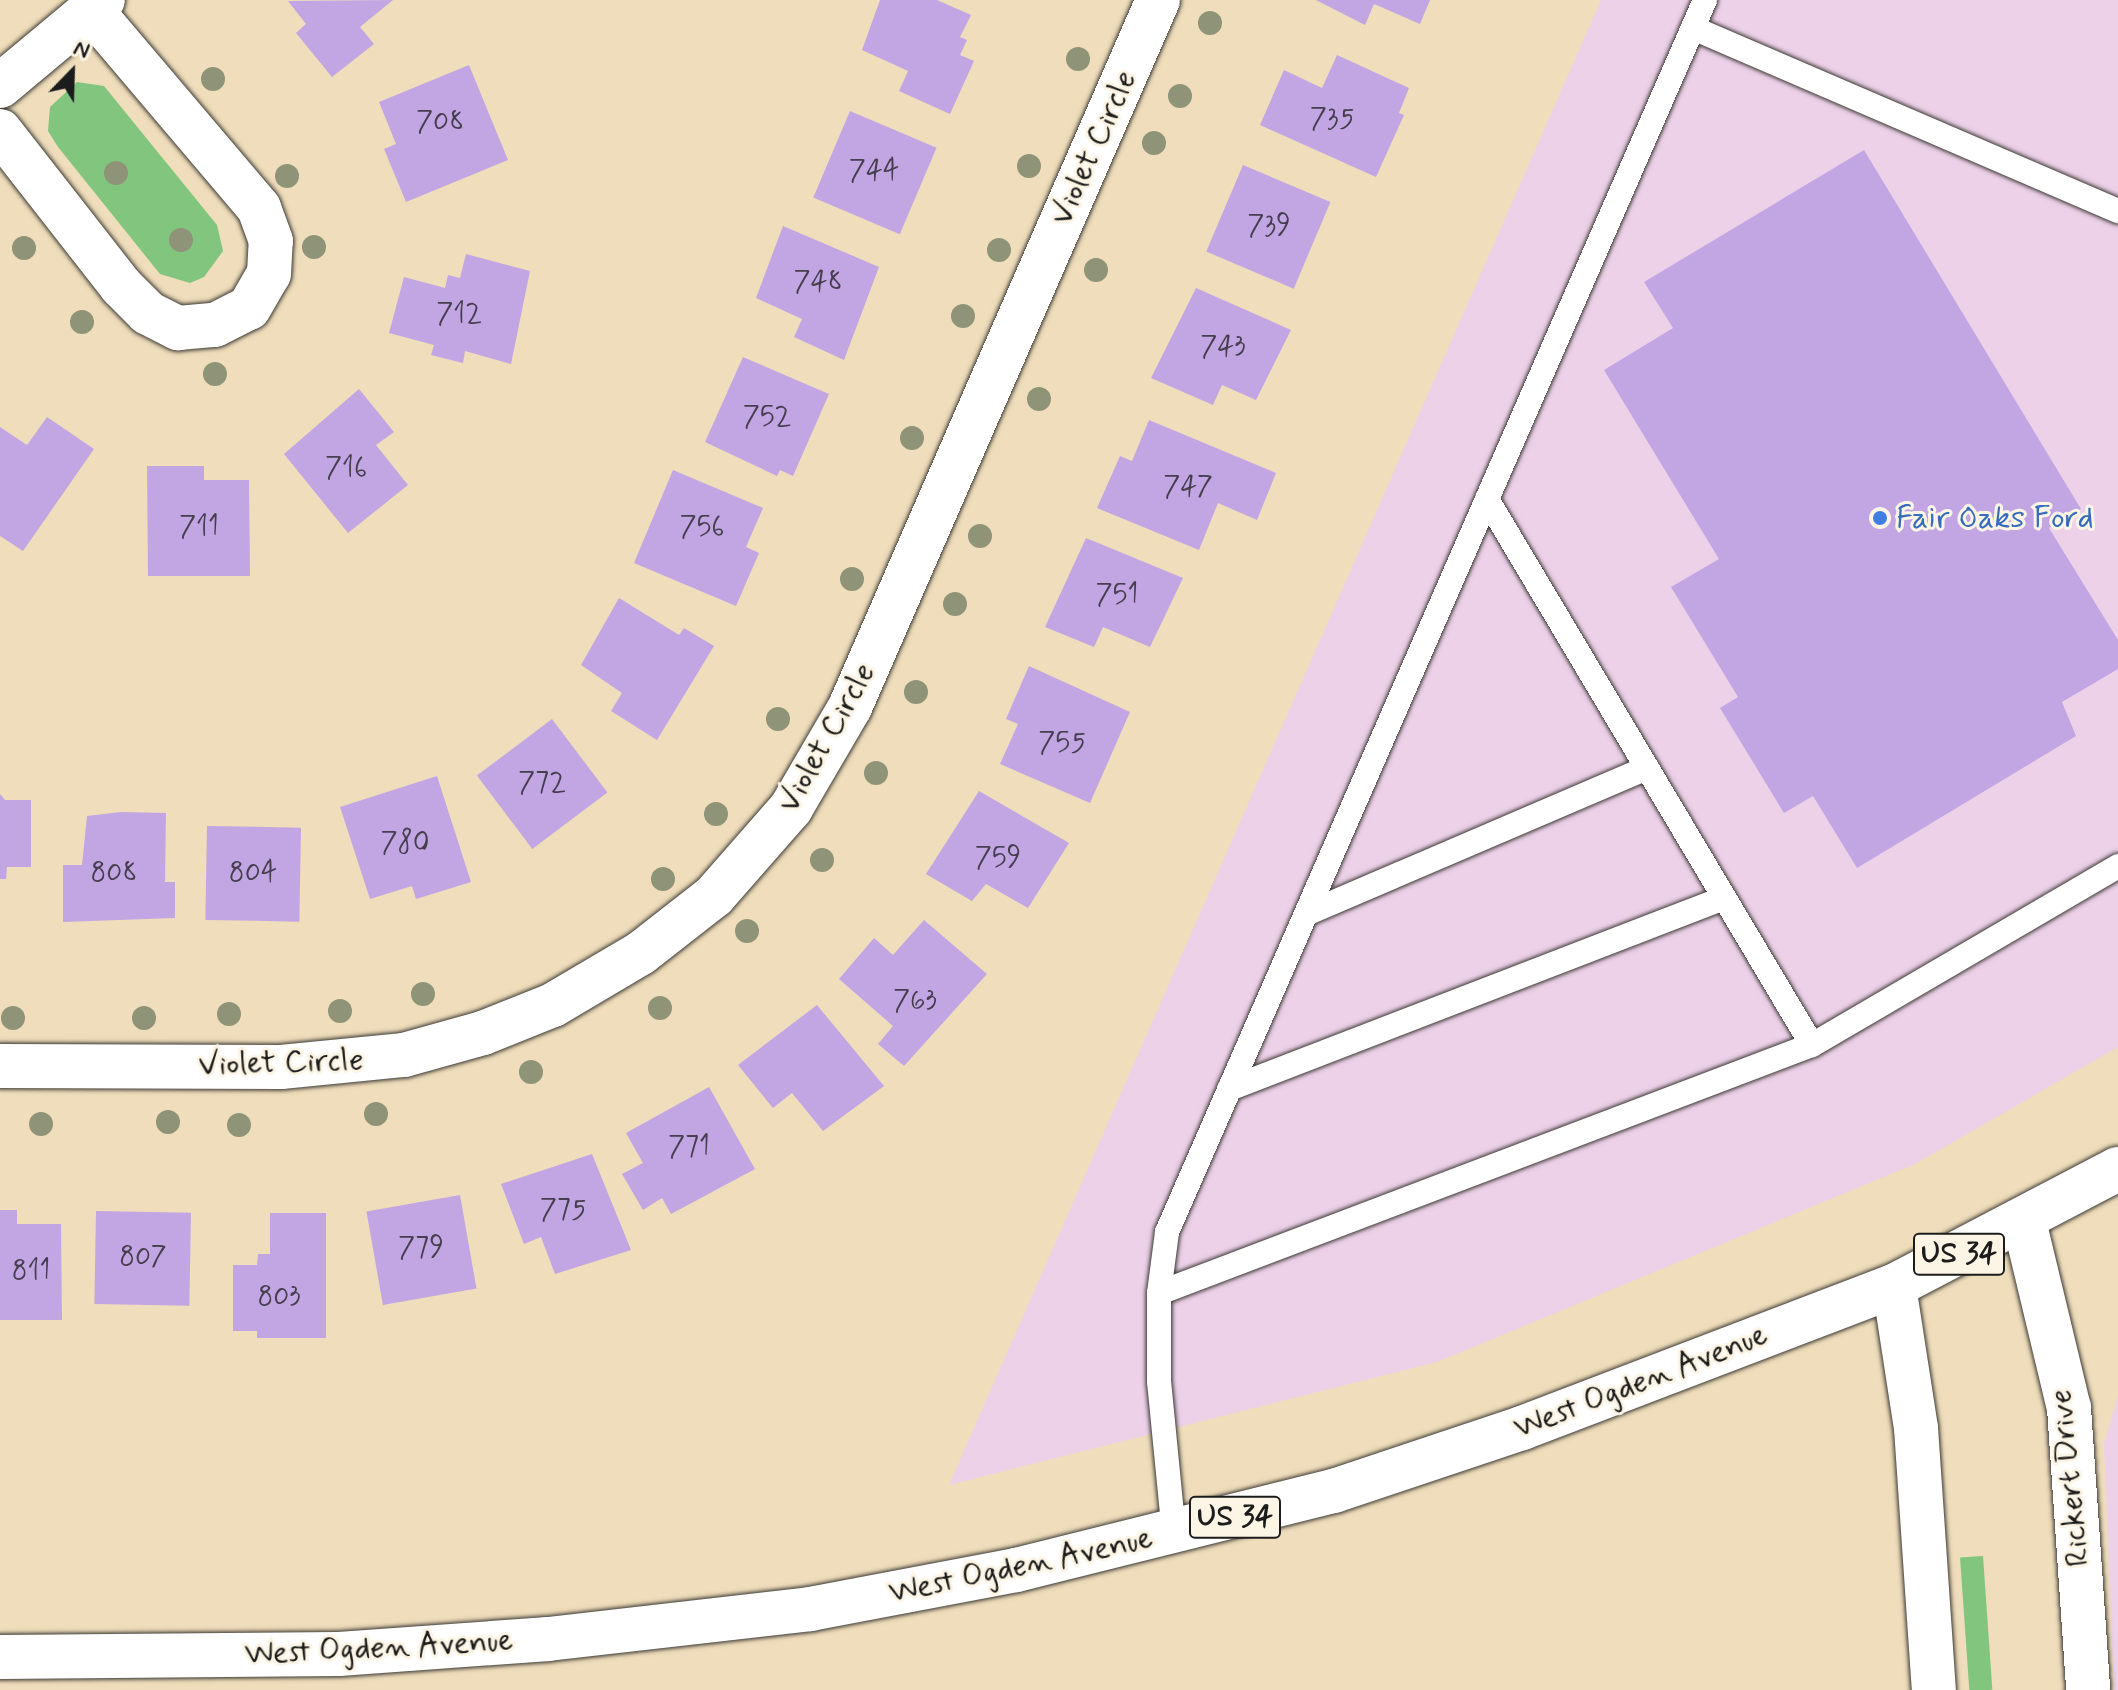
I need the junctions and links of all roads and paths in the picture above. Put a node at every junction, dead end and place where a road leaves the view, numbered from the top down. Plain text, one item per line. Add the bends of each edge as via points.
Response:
1 (1158, 0) edge
2 (1705, 0) edge
3 (97, 6) edge
4 (1693, 28) junction
5 (0, 86) edge
6 (0, 131) edge
7 (2118, 211) edge
8 (1487, 499) junction
9 (1647, 768) junction
10 (2118, 866) edge
11 (1724, 898) junction
12 (1306, 914) junction
13 (1812, 1045) junction
14 (0, 1066) edge
15 (1229, 1089) junction
16 (2118, 1169) edge
17 (2024, 1221) junction
18 (1894, 1286) junction
19 (1159, 1293) junction
20 (1174, 1534) junction
21 (0, 1657) edge
22 (1934, 1690) edge
23 (2088, 1690) edge

1 - 14 street, Violet Circle via 850,707 784,817 714,896 622,966 553,1005 483,1033 404,1055 281,1067
2 - 4 lane
3 - 5 street
3 - 6 street via 259,208 271,241 269,274 249,308 215,325 178,328 148,313
4 - 7 lane
4 - 8 lane
8 - 9 lane
8 - 12 lane
9 - 11 lane
9 - 12 lane
10 - 13 lane
11 - 13 lane
11 - 15 lane
12 - 15 lane
13 - 19 lane
15 - 19 lane via 1167,1232
16 - 17 street, West Ogden Avenue / US 34
17 - 18 street, West Ogden Avenue / US 34
17 - 23 street, Rickert Drive via 2069,1408
18 - 20 street, West Ogden Avenue / US 34 via 1522,1428 1334,1491
18 - 22 street via 1916,1428
19 - 20 lane via 1159,1382
20 - 21 street, West Ogden Avenue / US 34 via 810,1609 548,1639 339,1654

